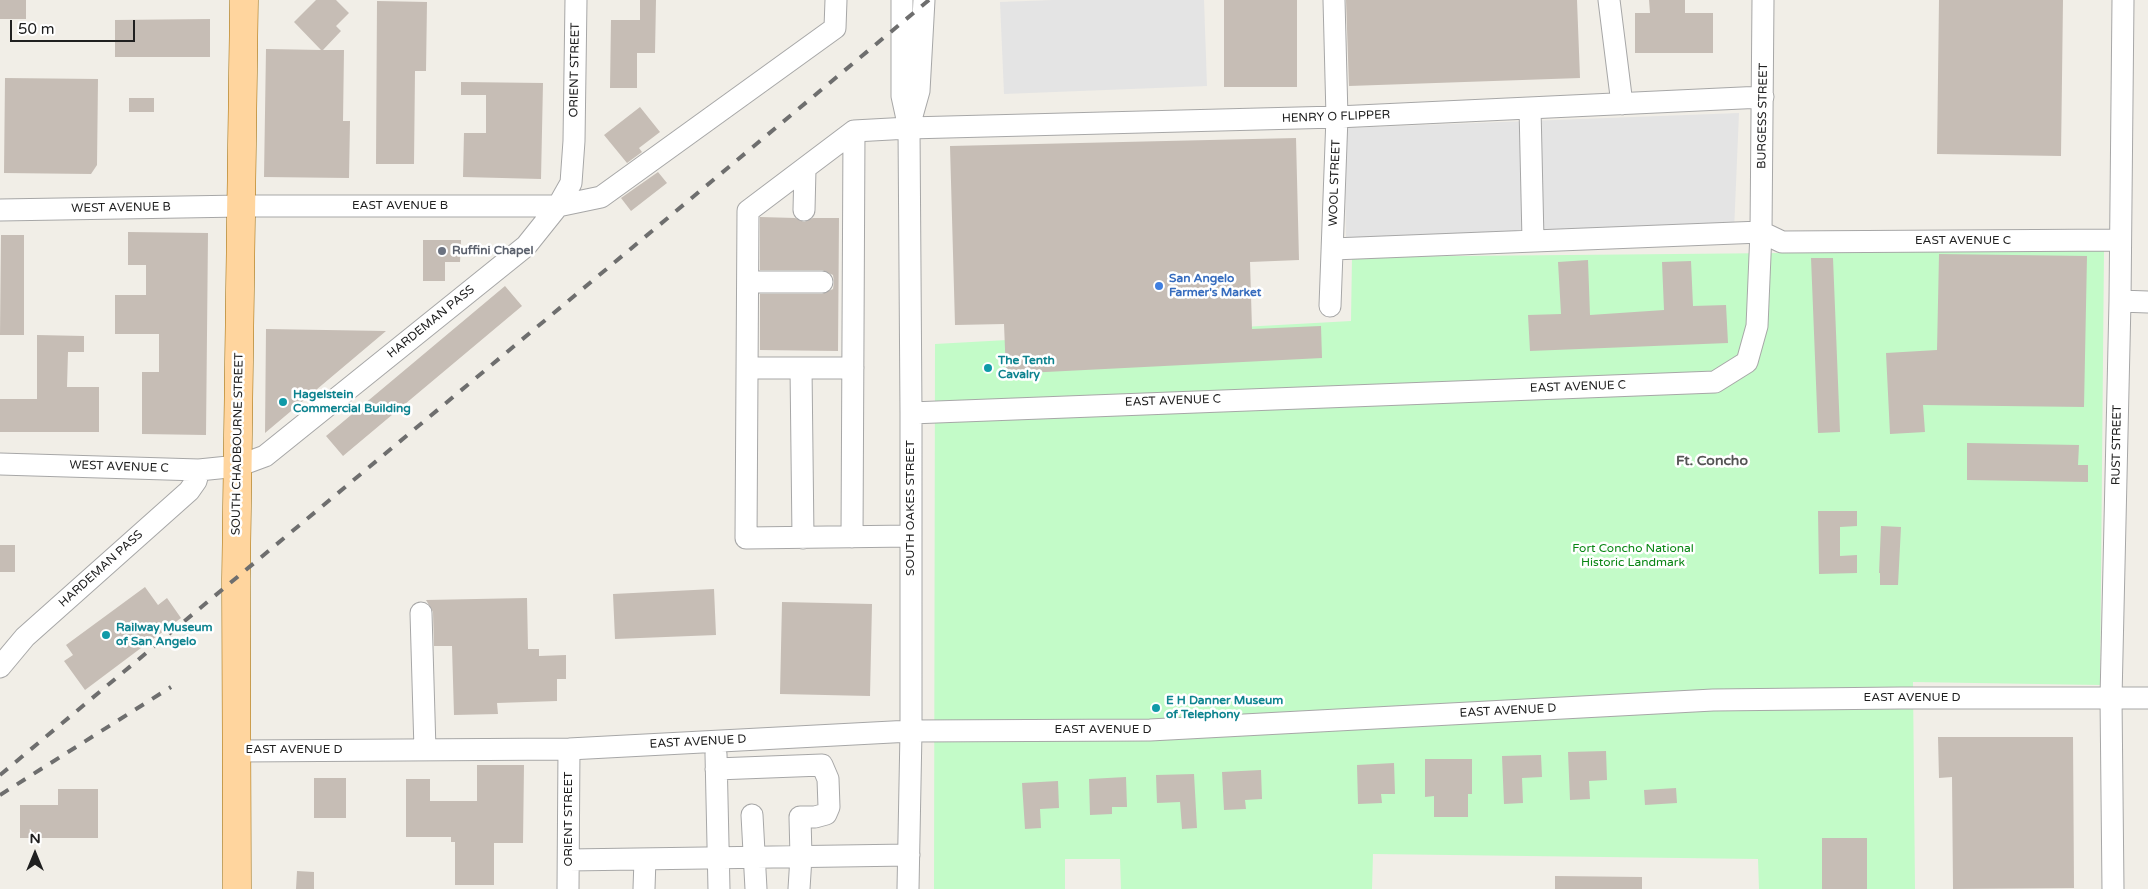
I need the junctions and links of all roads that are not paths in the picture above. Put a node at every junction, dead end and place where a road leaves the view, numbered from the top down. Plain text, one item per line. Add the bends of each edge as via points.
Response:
1 (244, 0) edge
2 (576, 0) edge
3 (836, 0) edge
4 (902, 0) edge
5 (924, 0) edge
6 (1334, 0) edge
7 (1609, 0) edge
8 (1763, 0) edge
9 (2124, 0) edge
10 (1763, 97) junction
11 (1622, 104) junction
12 (1530, 108) junction
13 (1337, 118) junction
14 (909, 128) junction
15 (854, 131) junction
16 (574, 141) joint
17 (804, 168) junction
18 (242, 206) junction
19 (558, 206) junction
20 (0, 210) edge
21 (804, 210) dead end
22 (1761, 232) junction
23 (1533, 240) junction
24 (2120, 240) junction
25 (1333, 249) junction
26 (748, 282) junction
27 (822, 282) dead end
28 (2120, 301) junction
29 (2148, 302) edge
30 (1330, 306) dead end
31 (748, 368) junction
32 (801, 368) junction
33 (853, 368) junction
34 (912, 412) junction
35 (0, 464) edge
36 (238, 466) junction
37 (199, 470) junction
38 (912, 536) junction
39 (852, 537) junction
40 (803, 538) junction
41 (421, 614) dead end
42 (0, 667) edge
43 (2111, 698) junction
44 (2148, 698) edge
45 (911, 731) junction
46 (822, 736) junction
47 (716, 742) junction
48 (569, 749) junction
49 (425, 750) junction
50 (238, 751) junction
51 (822, 765) junction
52 (716, 769) junction
53 (752, 815) dead end
54 (909, 855) junction
55 (755, 858) junction
56 (801, 858) junction
57 (645, 859) junction
58 (719, 859) junction
59 (569, 860) junction
60 (237, 889) edge
61 (568, 889) edge
62 (644, 889) edge
63 (719, 889) edge
64 (756, 889) edge
65 (800, 889) edge
66 (908, 889) edge
67 (2113, 889) edge

1 - 18 main road, SOUTH CHADBOURNE STREET
2 - 16 street, ORIENT STREET
3 - 19 street, EAST AVENUE B via 835,28 601,197
4 - 14 street, SOUTH OAKES STREET via 902,96
5 - 14 street, SOUTH OAKES STREET via 919,92
6 - 13 street, WOOL STREET
7 - 11 street
8 - 10 street, BURGESS STREET
9 - 24 street, RUST STREET
10 - 11 street, HENRY O FLIPPER
10 - 22 street, BURGESS STREET
11 - 12 street, HENRY O FLIPPER
12 - 13 street, HENRY O FLIPPER
12 - 23 street
13 - 14 street, HENRY O FLIPPER
13 - 25 street, WOOL STREET
14 - 15 street, HENRY O FLIPPER
14 - 34 street, SOUTH OAKES STREET
15 - 17 street
15 - 33 street
16 - 19 street, HARDEMAN PASS via 571,183
17 - 21 street
17 - 26 street via 748,211
18 - 19 street, EAST AVENUE B
18 - 20 street, WEST AVENUE B
18 - 36 main road, SOUTH CHADBOURNE STREET
19 - 36 street, HARDEMAN PASS via 526,246 265,456
22 - 23 street
22 - 24 street, EAST AVENUE C via 1782,242
22 - 34 street, EAST AVENUE C via 1757,326 1746,362 1714,382
23 - 25 street
24 - 28 street, RUST STREET
25 - 30 street, WOOL STREET
26 - 27 street
26 - 31 street
28 - 29 street
28 - 43 street, RUST STREET
31 - 32 street
31 - 40 street via 746,538
32 - 33 street
32 - 40 street
33 - 39 street
34 - 38 street, SOUTH OAKES STREET
35 - 37 street, WEST AVENUE C
36 - 37 street, WEST AVENUE C
36 - 50 main road, SOUTH CHADBOURNE STREET
37 - 42 street, HARDEMAN PASS via 189,491 25,637
38 - 39 street
38 - 45 street, SOUTH OAKES STREET
39 - 40 street
41 - 49 street
43 - 44 street, EAST AVENUE D
43 - 45 street, EAST AVENUE D via 1713,700 1150,730
43 - 67 street, RUST STREET
45 - 46 street, EAST AVENUE D
45 - 54 street, SOUTH OAKES STREET
46 - 47 street, EAST AVENUE D
46 - 51 street
47 - 48 street, EAST AVENUE D
47 - 52 street
48 - 49 street, EAST AVENUE D
48 - 59 street, ORIENT STREET
49 - 50 street, EAST AVENUE D
50 - 60 main road, SOUTH CHADBOURNE STREET
51 - 52 street
51 - 56 street via 828,779 829,807 826,814 800,817
52 - 58 street
53 - 55 street
54 - 56 street
54 - 66 street, SOUTH OAKES STREET
55 - 56 street
55 - 58 street
55 - 64 street
56 - 65 street
57 - 58 street
57 - 59 street
57 - 62 street
58 - 63 street
59 - 61 street, ORIENT STREET

